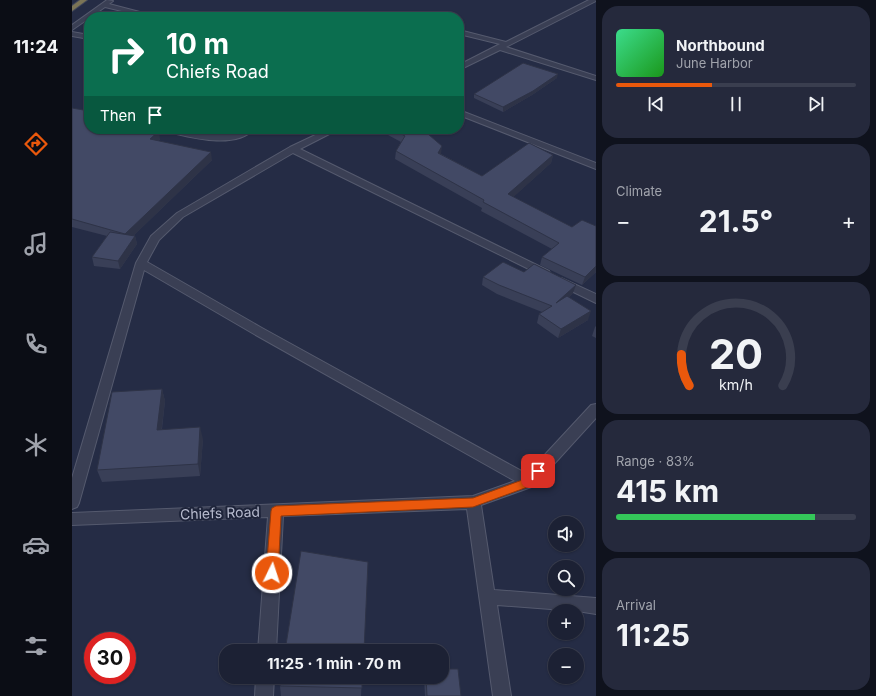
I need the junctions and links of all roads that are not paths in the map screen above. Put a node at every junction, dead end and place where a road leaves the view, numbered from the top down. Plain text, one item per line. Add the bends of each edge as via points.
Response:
1 (84, 0) edge
2 (110, 0) edge
3 (594, 0) edge
4 (103, 5) junction
5 (72, 9) edge
6 (94, 12) edge
7 (134, 12) edge
8 (84, 19) edge
9 (72, 28) edge
10 (72, 34) edge
11 (464, 34) edge
12 (84, 36) edge
13 (504, 46) junction
14 (464, 66) edge
15 (596, 78) edge
16 (464, 114) edge
17 (193, 134) edge
18 (241, 134) edge
19 (325, 134) edge
20 (293, 150) junction
21 (596, 166) edge
22 (141, 262) junction
23 (596, 299) edge
24 (596, 409) edge
25 (529, 482) junction
26 (473, 502) junction
27 (72, 503) edge
28 (276, 511) junction
29 (72, 519) edge
30 (487, 597) junction
31 (596, 606) edge
32 (267, 644) edge
33 (265, 684) edge
34 (264, 696) edge
35 (502, 696) edge

1 - 5 highway
2 - 4 street
3 - 13 street
4 - 6 street
4 - 7 street
8 - 9 street
10 - 12 street
11 - 13 street
13 - 14 street
13 - 15 street
16 - 21 street
17 - 18 street via 220,138
19 - 20 street
20 - 22 street via 180,215 155,238
20 - 23 street
22 - 25 street via 258,331
22 - 27 street
24 - 25 street, Chiefs Road
25 - 26 street, Chiefs Road
26 - 28 street, Chiefs Road
26 - 30 street
28 - 29 street, Chiefs Road
28 - 32 street
30 - 31 street
30 - 35 street
33 - 34 street

